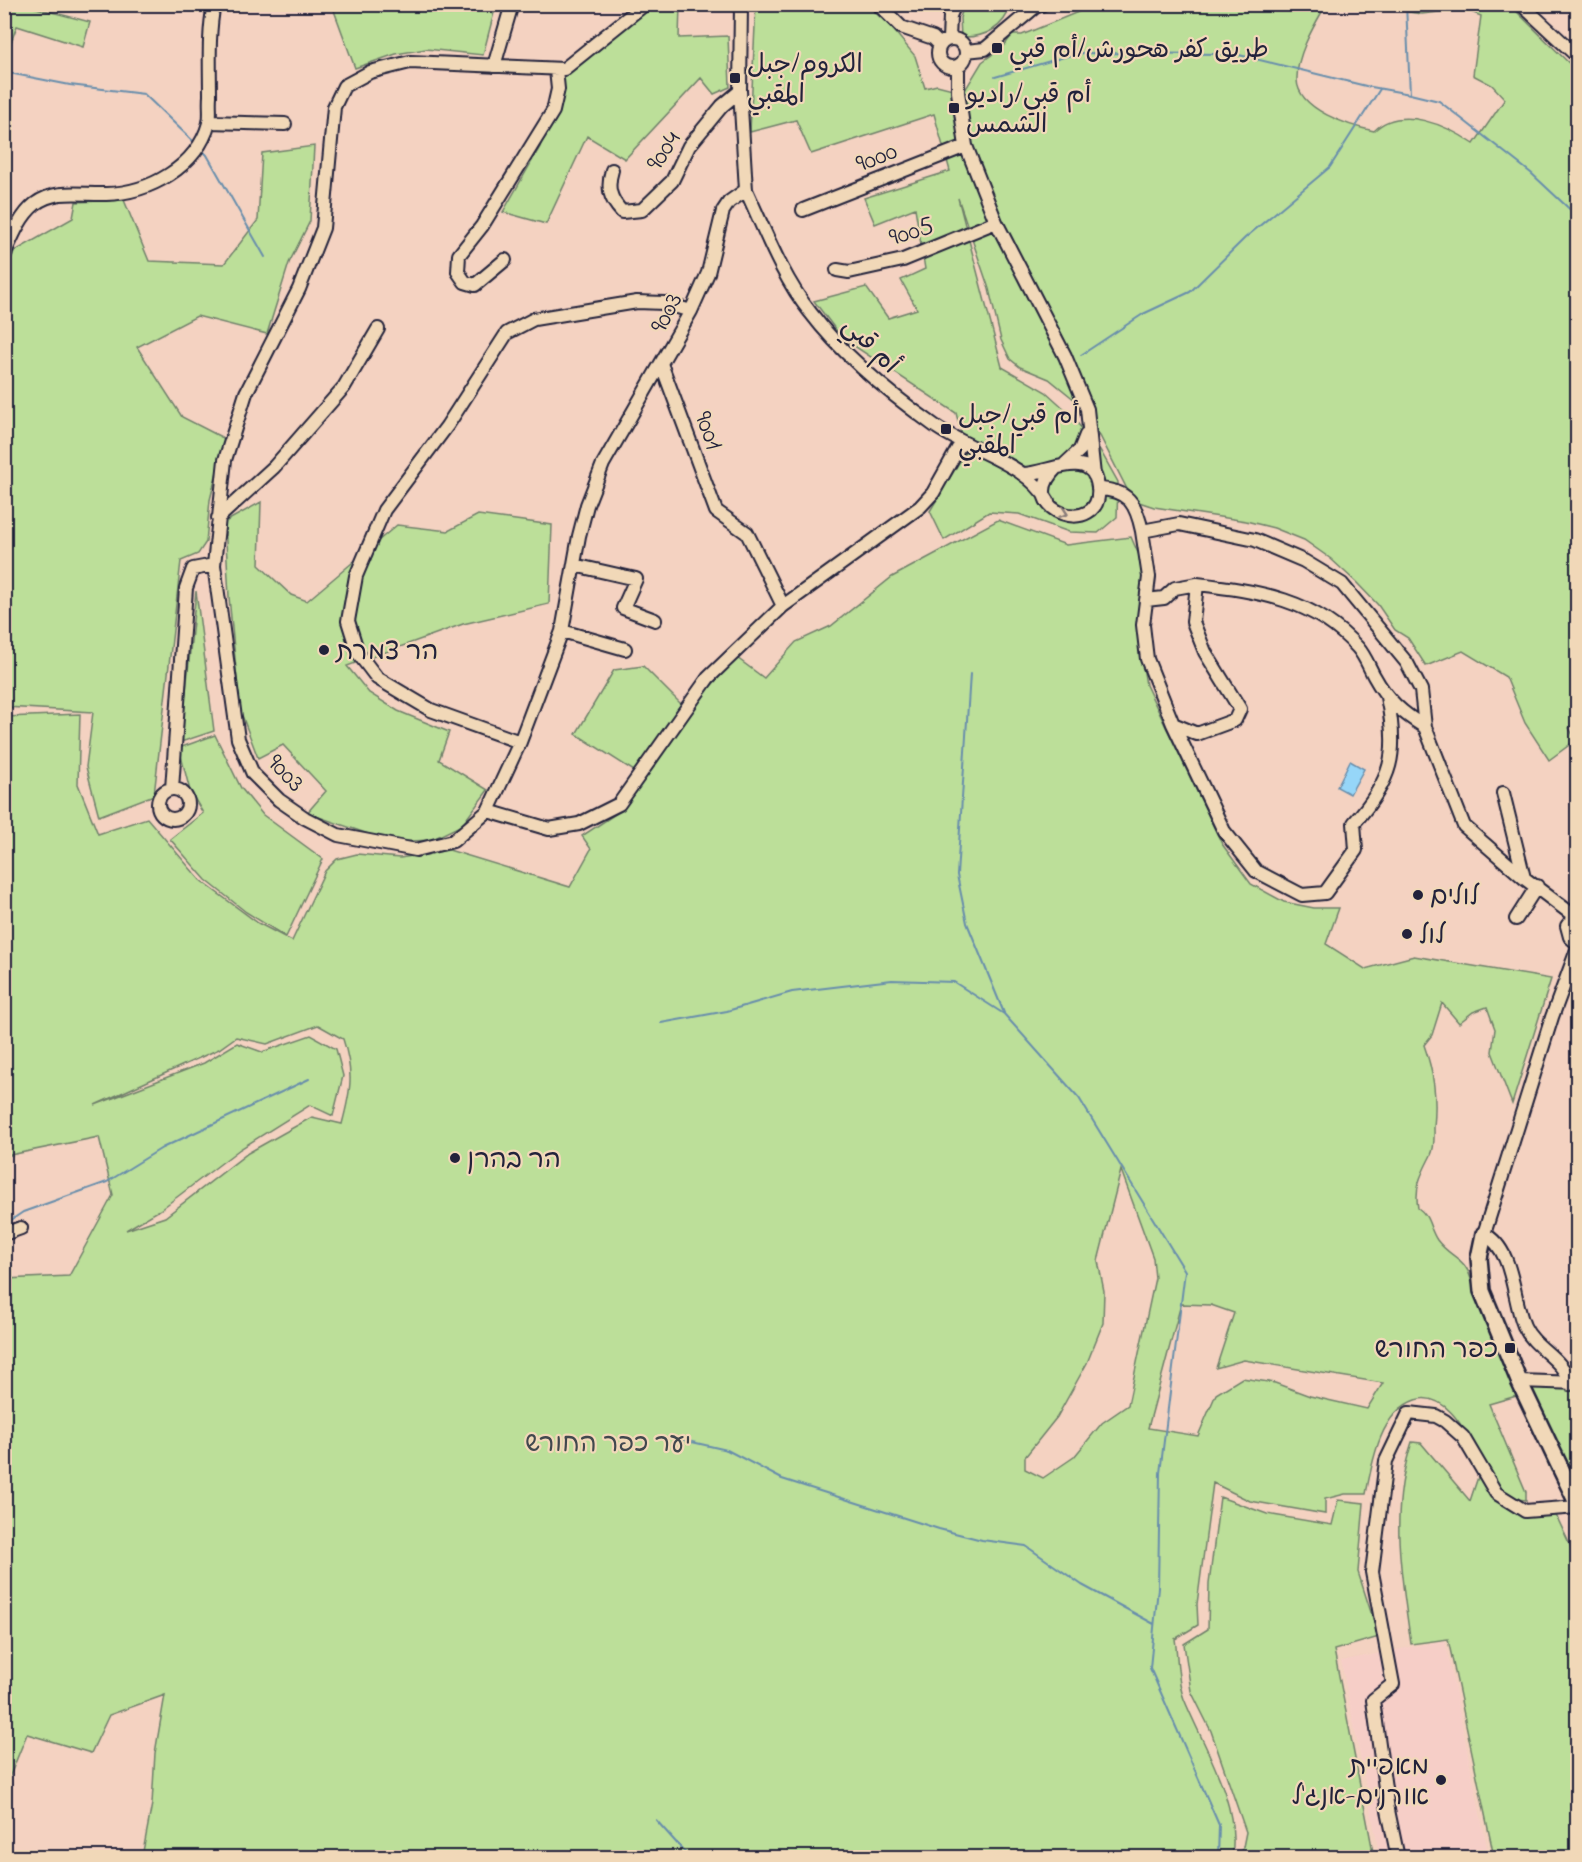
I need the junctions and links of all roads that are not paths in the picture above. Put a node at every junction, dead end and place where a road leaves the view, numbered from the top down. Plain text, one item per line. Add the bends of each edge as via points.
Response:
1 (214, 4) edge
2 (512, 4) edge
3 (645, 4) edge
4 (741, 4) edge
5 (878, 4) edge
6 (955, 4) edge
7 (1043, 4) edge
8 (1521, 4) edge
9 (945, 42) junction
10 (966, 51) junction
11 (1578, 57) edge
12 (494, 66) junction
13 (958, 66) junction
14 (556, 70) junction
15 (740, 91) junction
16 (209, 122) junction
17 (285, 124) dead end
18 (966, 146) junction
19 (612, 170) dead end
20 (746, 190) junction
21 (803, 210) dead end
22 (996, 222) junction
23 (4, 255) edge
24 (505, 260) dead end
25 (837, 270) dead end
26 (692, 311) junction
27 (378, 329) dead end
28 (662, 366) junction
29 (1088, 425) junction
30 (961, 443) junction
31 (1060, 466) junction
32 (1023, 474) junction
33 (1094, 475) junction
34 (1098, 489) junction
35 (1048, 501) junction
36 (218, 518) junction
37 (1142, 531) junction
38 (573, 564) junction
39 (213, 565) junction
40 (1197, 584) junction
41 (1146, 600) junction
42 (783, 606) junction
43 (655, 620) dead end
44 (562, 631) junction
45 (626, 649) dead end
46 (1387, 696) junction
47 (1173, 724) junction
48 (1425, 727) junction
49 (520, 742) junction
50 (172, 789) dead end
51 (1503, 793) dead end
52 (488, 811) junction
53 (1524, 878) junction
54 (1537, 886) junction
55 (1575, 914) edge
56 (1516, 919) dead end
57 (1578, 946) edge
58 (21, 1228) dead end
59 (4, 1234) edge
60 (1484, 1234) junction
61 (1519, 1382) junction
62 (1574, 1384) edge
63 (1578, 1506) edge
64 (1398, 1857) edge

1 - 16 street
2 - 12 street
3 - 14 street via 574,62
4 - 15 street
5 - 9 street via 902,27
6 - 9 street
7 - 10 street via 985,49
8 - 11 street
9 - 10 street via 962,43
9 - 13 street via 938,54 940,61 950,67
10 - 13 street
12 - 14 street, 9003
12 - 36 street, 9003 via 410,62 370,72 344,86 334,107 323,228 299,289 246,393 225,460
13 - 18 street
14 - 24 street via 558,89 553,111 482,226 459,255 458,272 465,282 475,285
15 - 19 street, 9004 via 689,146 672,181 642,210 622,212 612,201 608,183
15 - 20 street
16 - 17 street
16 - 23 street via 199,148 163,178 109,194 49,196 35,204 24,216
18 - 21 street, 9000
18 - 22 street
20 - 26 street, 9003 via 723,211 708,273
20 - 30 street, أم قبي via 771,246 810,312 880,386
22 - 25 street, 9005 via 903,260 849,272
22 - 29 street via 1065,356 1087,409
26 - 28 street, 9003
26 - 49 street via 664,303 637,302 534,319 507,333 447,426 384,510 356,576 348,621 358,653 377,678 431,710
27 - 36 street via 344,387 274,467
28 - 38 street, 9003 via 603,464 587,505
28 - 42 street, 9001 via 716,511 747,533
29 - 31 street via 1080,450
29 - 33 street
30 - 32 street, أم قبي
30 - 42 street via 933,493 920,507
31 - 32 street
31 - 33 street via 1079,464
31 - 35 street via 1046,483
32 - 35 street, أم قبي
33 - 34 street
35 -> 34 street via 1057,512 1075,516 1090,509
34 - 37 street via 1125,495 1138,511
36 - 39 street, 9003
37 - 41 street via 1149,577
37 - 48 street via 1179,524 1255,540 1304,561 1342,584 1407,663 1421,690
38 - 43 street via 636,579 623,608
38 - 44 street, 9003
39 - 50 street via 194,569 186,588
39 - 52 street, 9003 via 238,739 252,774 279,800 338,835 416,850 453,841
40 - 41 street via 1175,588 1164,598
40 - 46 street via 1242,589 1318,613 1359,649
40 - 47 street via 1193,622 1205,652 1240,709 1235,720 1197,734
41 - 47 street via 1143,625 1147,659
42 - 52 street via 708,678 619,804 579,824 549,829
44 - 45 street
44 - 49 street, 9003
46 - 47 street via 1391,763 1378,796 1354,823 1356,850 1325,893 1302,895 1256,871 1224,831
46 - 48 street via 1396,708
48 - 53 street via 1464,826
49 - 52 street, 9003
51 - 53 street
53 - 54 street
54 - 55 street
54 - 56 street
55 - 57 street via 1567,926
57 - 60 street
58 - 59 street
60 - 61 main road via 1480,1281
60 - 62 street via 1499,1245 1524,1326 1562,1364
61 - 62 street
61 - 63 main road
63 - 64 street via 1525,1511 1496,1493 1463,1437 1445,1421 1409,1413 1386,1461 1372,1572 1393,1684 1373,1700

